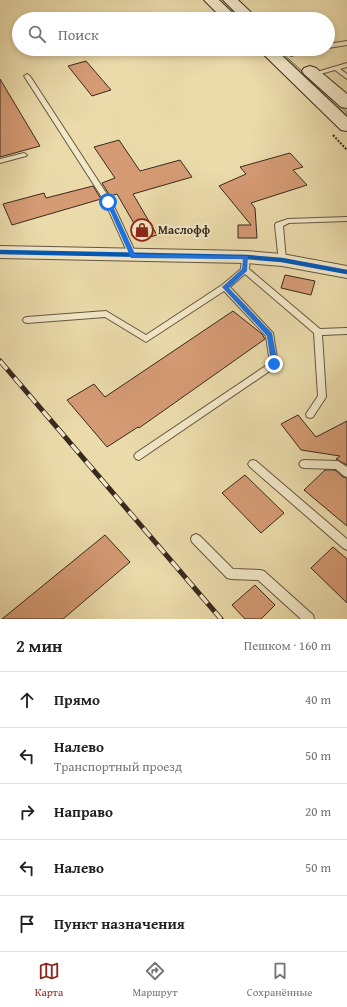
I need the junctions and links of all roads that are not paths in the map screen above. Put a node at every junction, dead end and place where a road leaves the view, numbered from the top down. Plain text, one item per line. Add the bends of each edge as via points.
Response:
1 (211, 0) edge
2 (230, 0) edge
3 (224, 12) edge
4 (243, 12) edge
5 (347, 43) edge
6 (335, 45) edge
7 (273, 56) edge
8 (293, 56) edge
9 (347, 65) edge
10 (336, 68) junction
11 (313, 74) junction
12 (27, 76) dead end
13 (347, 77) edge
14 (347, 104) edge
15 (347, 126) edge
16 (24, 155) dead end
17 (0, 161) edge
18 (347, 219) edge
19 (0, 252) edge
20 (133, 256) junction
21 (282, 260) junction
22 (246, 263) junction
23 (347, 272) edge
24 (225, 287) junction
25 (27, 320) dead end
26 (347, 331) edge
27 (318, 332) junction
28 (310, 414) dead end
29 (139, 456) dead end
30 (253, 464) dead end
31 (304, 464) dead end
32 (347, 473) edge
33 (196, 539) dead end
34 (347, 545) edge
35 (309, 619) edge

1 - 3 main road
2 - 4 main road
5 - 6 lane
7 - 15 main road
8 - 11 main road
9 - 10 lane
10 - 11 lane
10 - 13 lane
11 - 14 main road
12 - 20 lane via 108,202
16 - 17 lane
18 - 21 lane via 288,221 279,225
19 - 20 street
20 - 22 street
21 - 22 street
21 - 23 street
22 - 24 lane
22 - 27 lane
24 - 25 lane via 146,339 106,314
24 - 29 lane via 270,335 274,364
26 - 27 lane
27 - 28 lane via 322,397
30 - 34 lane
31 - 32 lane via 338,465
33 - 35 lane via 231,574 260,575

